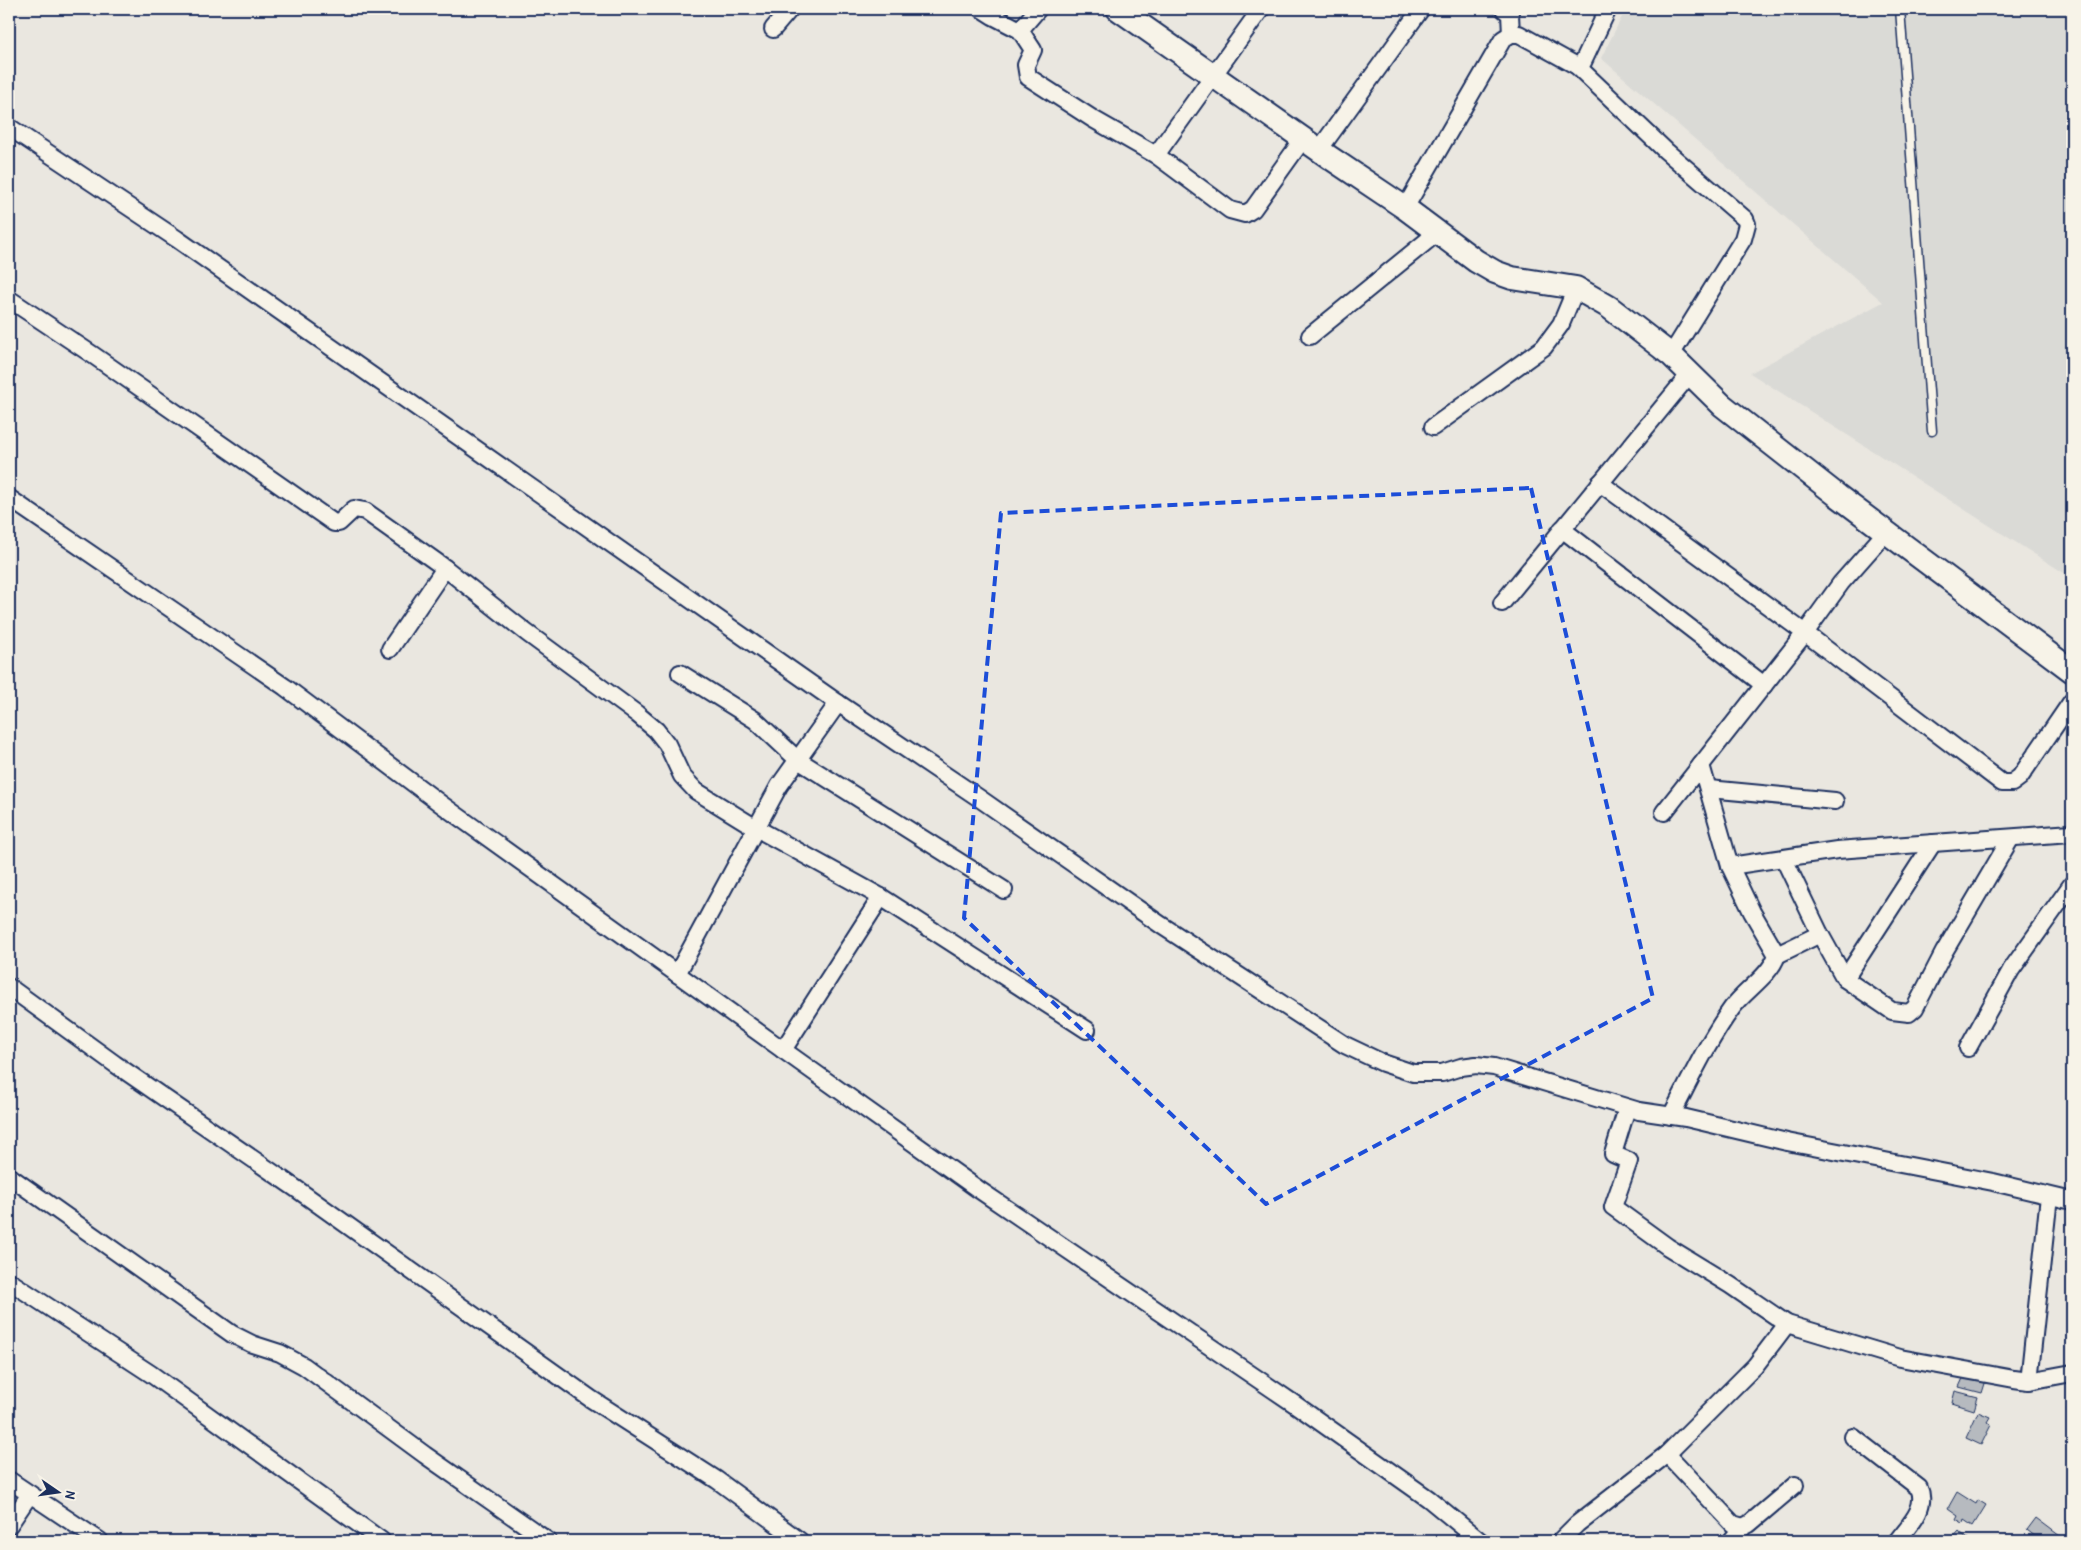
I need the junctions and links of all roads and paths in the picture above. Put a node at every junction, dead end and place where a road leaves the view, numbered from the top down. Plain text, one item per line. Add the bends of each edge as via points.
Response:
1 (790, 9) edge
2 (982, 9) edge
3 (1038, 9) edge
4 (1118, 9) edge
5 (1261, 9) edge
6 (1421, 9) edge
7 (1504, 9) edge
8 (1608, 9) edge
9 (1900, 9) edge
10 (772, 29) dead end
11 (1020, 30) junction
12 (1511, 34) junction
13 (1577, 66) junction
14 (1213, 75) junction
15 (9, 127) edge
16 (1311, 145) junction
17 (1156, 155) junction
18 (1405, 208) junction
19 (1438, 232) junction
20 (1576, 288) junction
21 (9, 299) edge
22 (1310, 336) dead end
23 (1671, 355) junction
24 (1689, 374) junction
25 (1433, 427) dead end
26 (1932, 431) dead end
27 (1600, 483) junction
28 (9, 498) edge
29 (1562, 529) junction
30 (1886, 532) junction
31 (444, 568) junction
32 (1502, 603) dead end
33 (1805, 633) junction
34 (390, 649) dead end
35 (2072, 671) edge
36 (680, 673) dead end
37 (1764, 685) junction
38 (2072, 700) edge
39 (838, 703) junction
40 (798, 760) junction
41 (1701, 765) junction
42 (1709, 789) junction
43 (1835, 801) dead end
44 (1664, 812) dead end
45 (756, 828) junction
46 (2072, 833) edge
47 (2011, 838) junction
48 (1933, 843) junction
49 (1784, 859) junction
50 (1730, 866) junction
51 (2072, 884) edge
52 (1004, 890) dead end
53 (881, 896) junction
54 (1820, 934) junction
55 (1777, 956) junction
56 (678, 974) junction
57 (1845, 979) junction
58 (9, 987) edge
59 (1087, 1030) dead end
60 (1968, 1048) dead end
61 (783, 1050) junction
62 (1627, 1108) junction
63 (1671, 1116) junction
64 (9, 1176) edge
65 (2049, 1196) junction
66 (2072, 1202) edge
67 (9, 1281) edge
68 (1788, 1324) junction
69 (2072, 1373) edge
70 (2029, 1381) junction
71 (1853, 1437) dead end
72 (1667, 1454) junction
73 (9, 1480) edge
74 (1796, 1485) dead end
75 (30, 1494) junction
76 (9, 1525) edge
77 (1743, 1527) junction
78 (100, 1541) edge
79 (382, 1541) edge
80 (548, 1541) edge
81 (800, 1541) edge
82 (1480, 1541) edge
83 (1560, 1541) edge
84 (1731, 1541) edge
85 (1897, 1541) edge

1 - 10 street
2 - 11 street
3 - 11 street
4 - 14 street
5 - 14 street
6 - 16 street
7 - 12 street via 1510,14
8 - 13 street via 1583,62
9 - 26 lane
11 - 17 street via 1033,50 1026,65 1028,77
12 - 13 street via 1519,34
12 - 18 street via 1495,51
13 - 23 street via 1747,224 1743,239
14 - 16 street
14 - 17 street
15 - 39 street via 177,239
16 - 17 street via 1245,214 1230,210
16 - 18 street
18 - 19 street
19 - 20 street via 1495,272 1512,278
19 - 22 street
20 - 23 street via 1609,307
20 - 25 street via 1562,324 1544,347
21 - 31 street via 328,519 339,523 359,508
23 - 24 street
24 - 27 street
24 - 30 street via 1722,405
27 - 29 street
27 - 33 street
28 - 56 street via 285,687
29 - 32 street
29 - 37 street
30 - 33 street via 1841,583
30 - 35 street
31 - 34 street
31 - 45 street via 637,714 667,744 682,776 696,791
33 - 37 street
33 - 38 street via 2002,783 2012,783 2020,777
36 - 40 street via 755,720
37 - 41 street
39 - 40 street
39 - 62 street via 1161,925 1345,1046 1412,1073 1442,1074 1469,1066 1494,1067
40 - 45 street
40 - 52 street
41 - 42 street
41 - 44 street
42 - 43 street
42 - 50 street
45 - 53 street
45 - 56 street
46 - 47 street
47 - 48 street
47 - 57 street via 1915,1008 1909,1013 1892,1010
48 - 49 street via 1837,850
48 - 57 street
49 - 50 street
49 - 54 street
50 - 55 street
51 - 60 street via 2011,970
53 - 59 street
53 - 61 street
54 - 55 street
54 - 57 street
55 - 63 street via 1774,964 1738,999
56 - 61 street
58 - 81 street via 592,1399 717,1480
61 - 82 street via 978,1189 1359,1450
62 - 63 street
62 - 68 street via 1613,1154 1629,1162 1613,1207 1668,1247
63 - 65 street
64 - 80 street via 232,1334 304,1366
65 - 66 street
65 - 70 street
67 - 79 street via 150,1374
68 - 70 street via 1900,1358
68 - 72 street via 1755,1366
69 - 70 street
71 - 85 street via 1919,1488 1922,1496 1918,1512
72 - 77 street via 1728,1520
72 - 83 street
73 - 75 street
74 - 77 street
75 - 76 street
75 - 78 street
77 - 84 street

